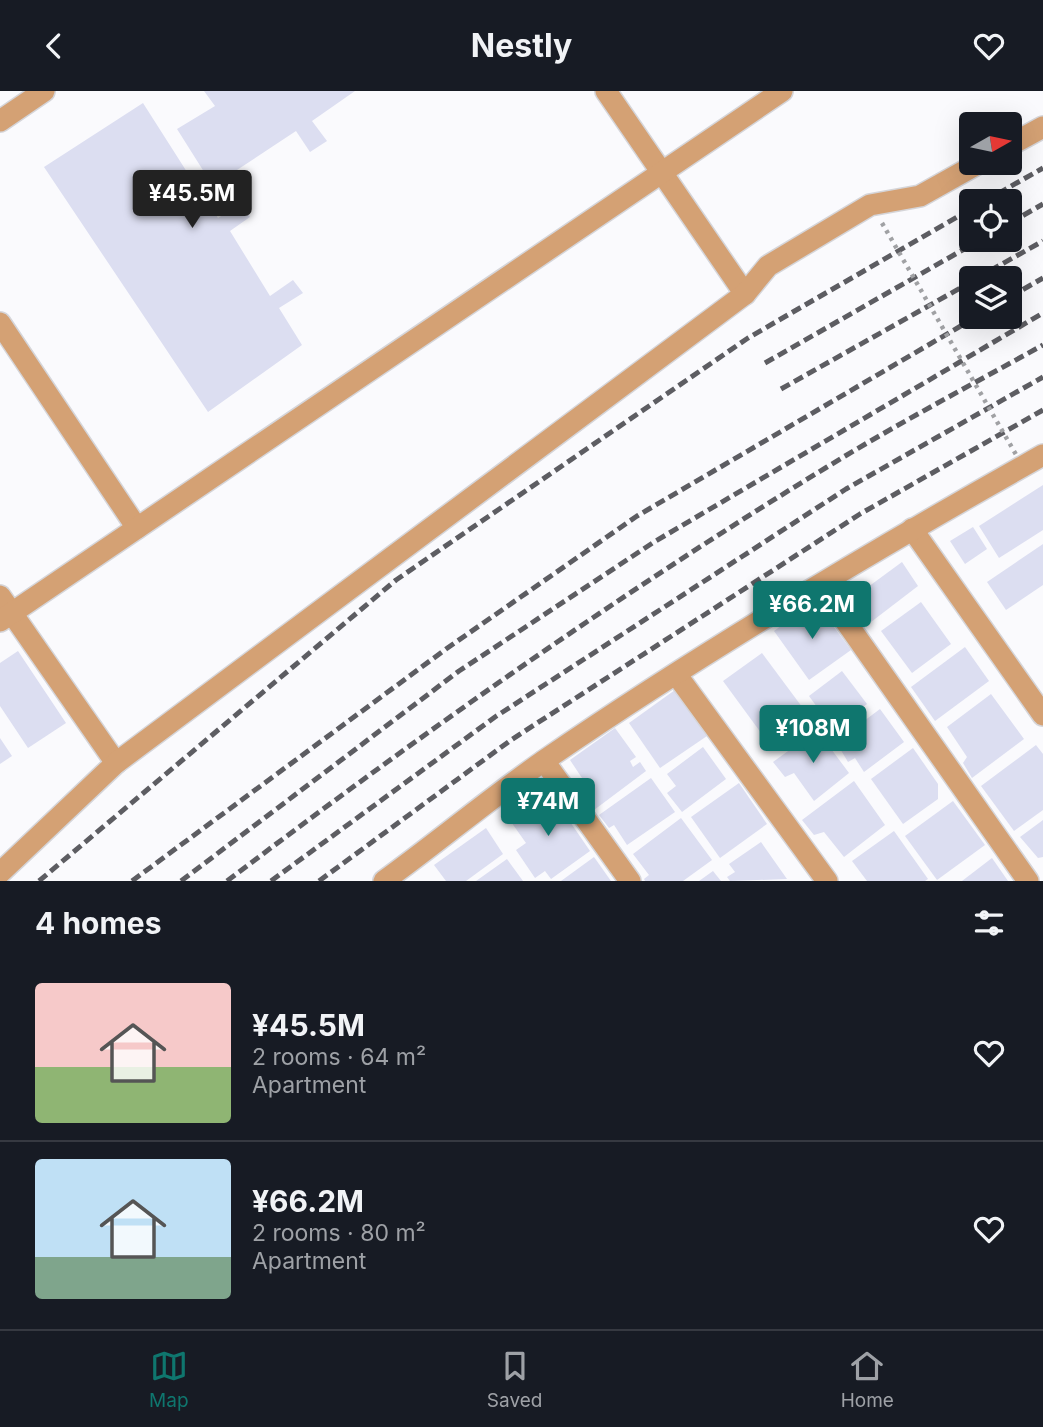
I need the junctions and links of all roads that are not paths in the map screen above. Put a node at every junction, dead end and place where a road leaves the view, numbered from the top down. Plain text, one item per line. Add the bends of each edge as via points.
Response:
1 (44, 91) edge
2 (606, 91) edge
3 (782, 91) edge
4 (0, 121) edge
5 (1043, 127) edge
6 (1022, 138) edge
7 (661, 173) junction
8 (959, 174) edge
9 (745, 294) junction
10 (0, 323) edge
11 (1043, 454) edge
12 (136, 528) junction
13 (912, 529) junction
14 (820, 585) junction
15 (4, 610) edge
16 (676, 674) junction
17 (1043, 715) edge
18 (544, 761) junction
19 (116, 763) junction
20 (0, 873) edge
21 (397, 877) edge
22 (630, 881) edge
23 (827, 881) edge
24 (1028, 881) edge

1 - 4 street
2 - 7 street
3 - 7 street
5 - 6 street
7 - 9 street
7 - 12 street
8 - 9 street via 920,196 870,205 768,266
9 - 19 street
10 - 12 street
11 - 13 street
12 - 15 street
13 - 14 street
13 - 17 street
14 - 16 street
14 - 24 street
15 - 19 street
16 - 18 street
16 - 23 street
18 - 21 street
18 - 22 street
19 - 20 street

